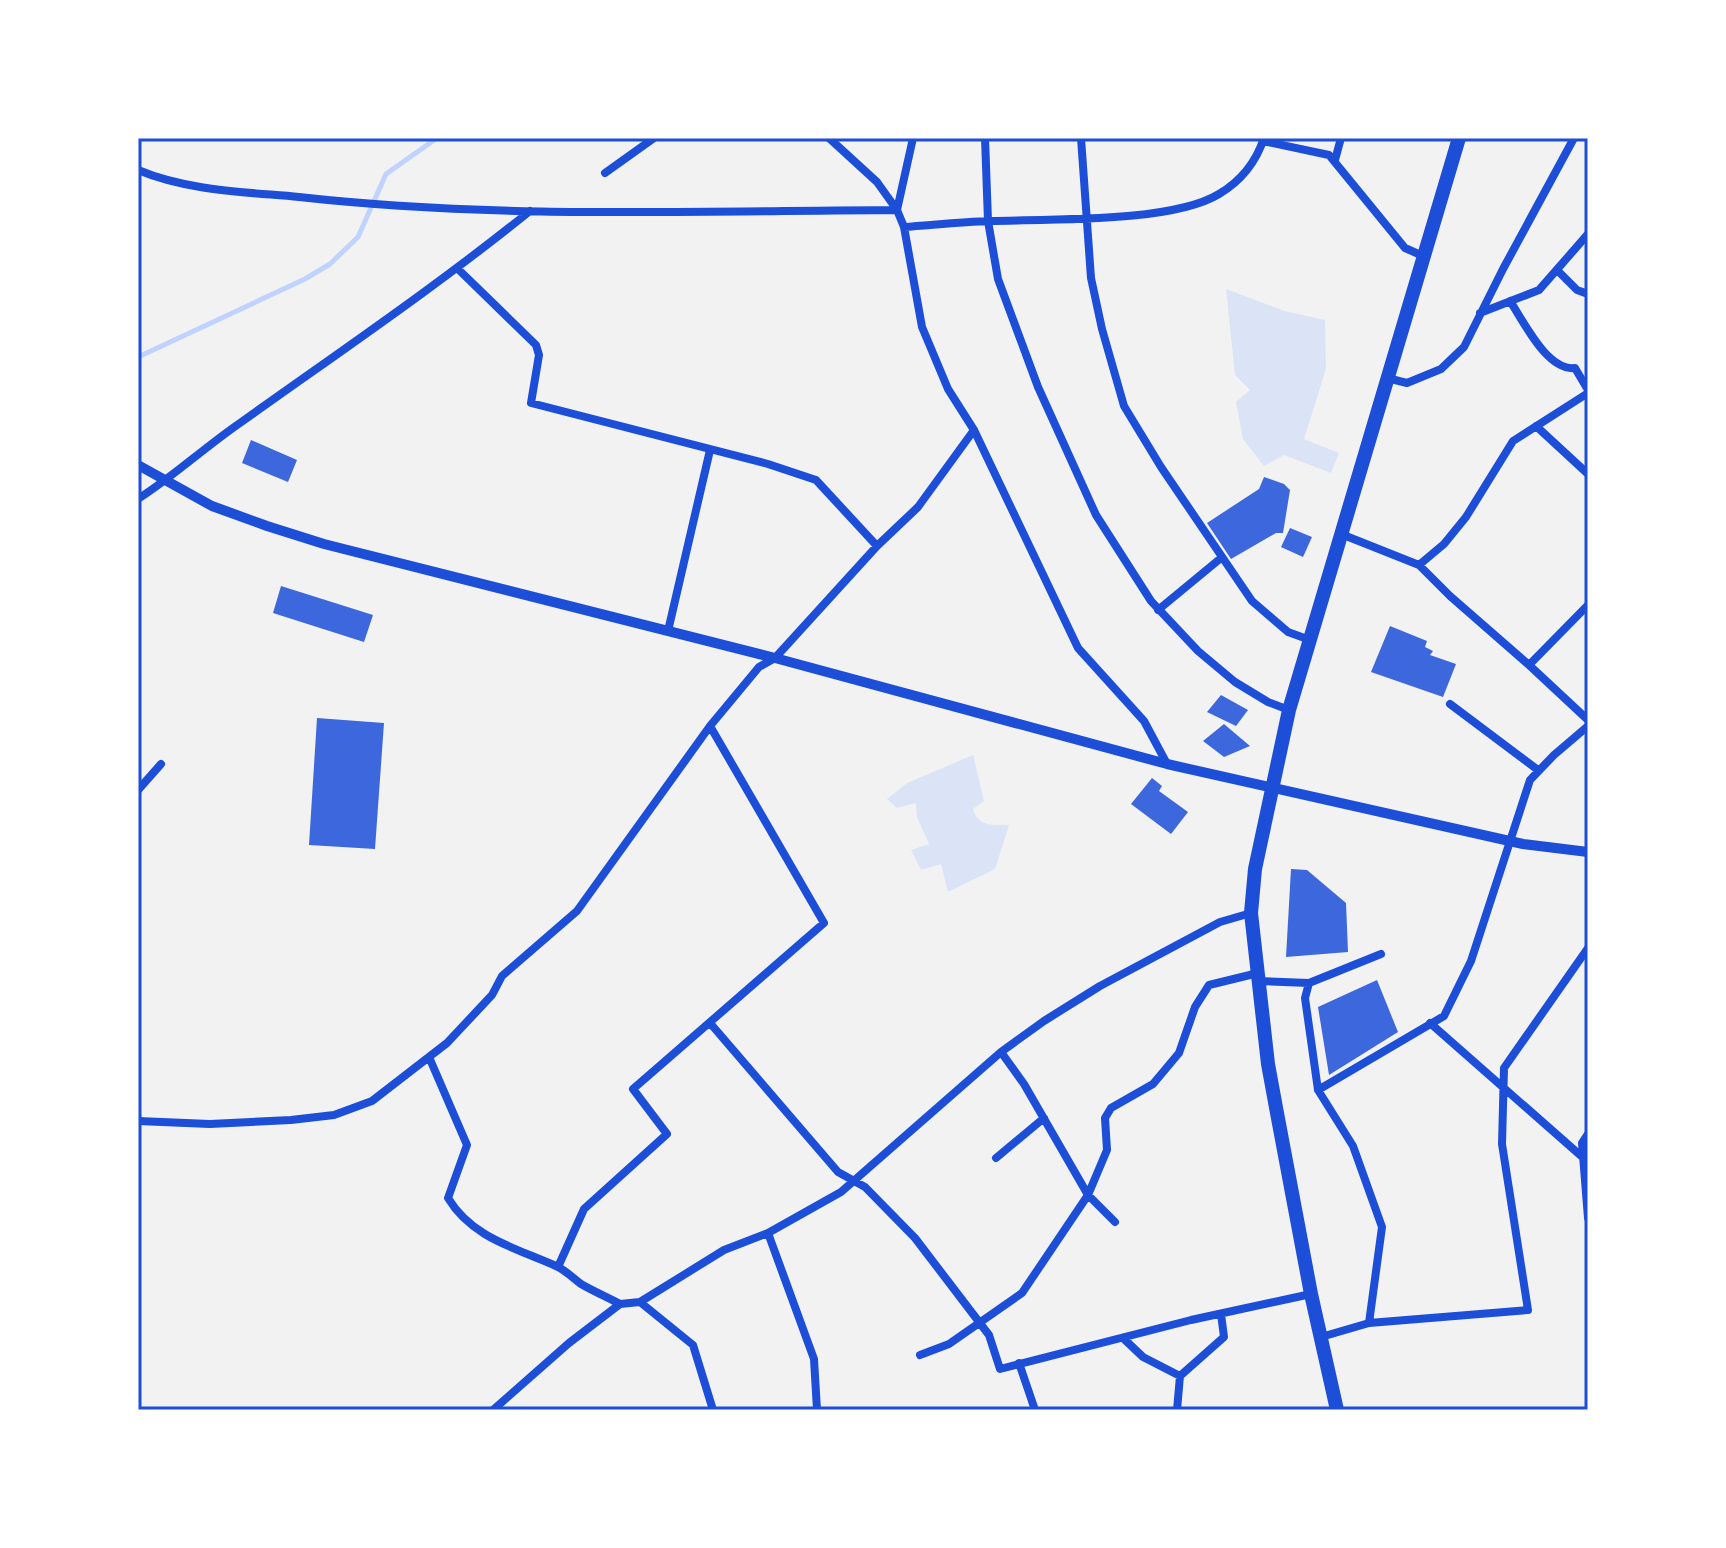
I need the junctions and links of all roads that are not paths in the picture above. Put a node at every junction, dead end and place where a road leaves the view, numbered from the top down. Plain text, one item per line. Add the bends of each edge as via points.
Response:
1 (654, 138) edge
2 (829, 138) edge
3 (913, 138) edge
4 (985, 138) edge
5 (1081, 138) edge
6 (1341, 138) edge
7 (1459, 138) edge
8 (1574, 138) edge
9 (840, 142) edge
10 (1263, 142) edge
11 (1335, 160) junction
12 (138, 170) edge
13 (605, 173) dead end
14 (531, 210) junction
15 (897, 210) junction
16 (1085, 218) junction
17 (988, 221) junction
18 (904, 227) junction
19 (1588, 234) edge
20 (1423, 256) junction
21 (458, 269) junction
22 (1558, 271) junction
23 (1588, 294) edge
24 (1510, 301) junction
25 (1480, 313) junction
26 (1387, 378) junction
27 (1588, 392) edge
28 (1536, 426) junction
29 (974, 430) junction
30 (710, 450) junction
31 (138, 465) edge
32 (1588, 474) edge
33 (168, 481) junction
34 (138, 499) edge
35 (1341, 534) junction
36 (877, 546) junction
37 (1221, 558) junction
38 (1419, 565) junction
39 (1588, 605) edge
40 (1158, 610) junction
41 (668, 631) junction
42 (1310, 640) junction
43 (775, 658) junction
44 (1529, 665) junction
45 (1450, 704) dead end
46 (1289, 710) junction
47 (1588, 720) edge
48 (710, 726) junction
49 (1588, 726) edge
50 (161, 764) dead end
51 (1167, 764) junction
52 (1538, 770) junction
53 (1272, 789) junction
54 (138, 790) edge
55 (1588, 852) edge
56 (1251, 913) junction
57 (1588, 948) edge
58 (1381, 954) dead end
59 (1258, 977) junction
60 (1309, 983) junction
61 (710, 1023) junction
62 (1430, 1023) junction
63 (1001, 1052) junction
64 (429, 1057) junction
65 (1503, 1089) junction
66 (1318, 1090) junction
67 (1044, 1118) junction
68 (138, 1121) edge
69 (1588, 1134) edge
70 (996, 1158) dead end
71 (1585, 1160) edge
72 (853, 1180) junction
73 (1088, 1195) junction
74 (1588, 1218) edge
75 (1115, 1222) dead end
76 (768, 1233) junction
77 (558, 1267) junction
78 (1311, 1294) junction
79 (640, 1302) junction
80 (620, 1304) junction
81 (1221, 1314) junction
82 (979, 1323) junction
83 (1369, 1323) junction
84 (1321, 1337) junction
85 (1123, 1338) junction
86 (920, 1355) dead end
87 (1019, 1363) junction
88 (1180, 1376) junction
89 (493, 1410) edge
90 (713, 1410) edge
91 (817, 1410) edge
92 (1035, 1410) edge
93 (1177, 1410) edge
94 (1337, 1410) edge

1 - 13 street
2 - 9 street
3 - 15 street
4 - 17 street
5 - 16 street
6 - 11 street
7 - 20 highway
8 - 25 street
9 - 15 street
10 - 11 street
10 - 16 street via 1252,164 1218,195 1146,213
11 - 20 street via 1405,248
12 - 14 street via 193,186 352,203
14 - 15 street
14 - 21 street
15 - 18 street
16 - 17 street
16 - 37 street via 1091,278 1124,406
17 - 18 street
17 - 40 street via 998,279 1038,387 1096,515
18 - 29 street via 922,327 948,389
19 - 22 street
20 - 26 highway
21 - 30 street via 536,345 531,403
21 - 33 street via 212,442
22 - 23 street
22 - 24 street via 1539,290
24 - 25 street
24 - 27 street via 1548,356 1567,369 1575,368
25 - 26 street via 1464,347 1441,369 1407,383
26 - 35 highway
27 - 28 street
28 - 32 street
28 - 38 street via 1513,441 1466,517
29 - 36 street via 918,507
29 - 51 street via 1078,648 1144,721
30 - 36 street via 816,480
30 - 41 street
31 - 33 street
33 - 34 street
33 - 41 street via 212,506 281,531
35 - 38 street
35 - 42 highway
36 - 43 street
37 - 40 street
37 - 42 street via 1252,601 1288,632
38 - 44 street
39 - 44 street
40 - 46 street via 1235,682
41 - 43 street
42 - 46 highway
43 - 48 street via 759,667
43 - 51 street
44 - 47 street
45 - 52 street
46 - 53 highway
48 - 61 street via 824,923
48 - 64 street via 577,911 502,976 492,995
49 - 52 street
50 - 54 street
51 - 53 street
52 - 62 street via 1518,811 1471,961 1444,1016
53 - 55 street via 1523,844
53 - 56 highway
56 - 59 highway
56 - 63 street via 1220,922 1100,986
57 - 65 street via 1504,1068
58 - 60 street
59 - 60 street
59 - 73 street via 1209,985 1179,1053 1153,1084 1111,1108 1105,1118 1107,1150
59 - 78 highway via 1268,1064
60 - 66 street via 1305,998
61 - 72 street via 838,1172
61 - 77 street via 633,1089 667,1134 584,1209
62 - 65 street
62 - 66 street
63 - 67 street
63 - 72 street
64 - 68 street via 372,1101 334,1115 210,1124
64 - 77 street via 467,1145 448,1198 454,1208 511,1250
65 - 71 street
65 - 83 street via 1502,1144 1528,1310
66 - 83 street via 1353,1146 1382,1227
67 - 70 street
67 - 73 street
69 - 71 street via 1582,1143
71 - 74 street
72 - 76 street
72 - 82 street via 915,1238
73 - 75 street
73 - 82 street via 1022,1293
76 - 79 street via 724,1250
76 - 91 street via 814,1359
77 - 80 street
78 - 81 street
78 - 84 highway
79 - 80 street
79 - 90 street via 693,1345
80 - 89 street
81 - 85 street
81 - 88 street via 1224,1337
82 - 86 street via 949,1344
82 - 87 street via 989,1335 1000,1369
83 - 84 street
84 - 94 highway
85 - 87 street
85 - 88 street via 1143,1357
87 - 92 street
88 - 93 street

